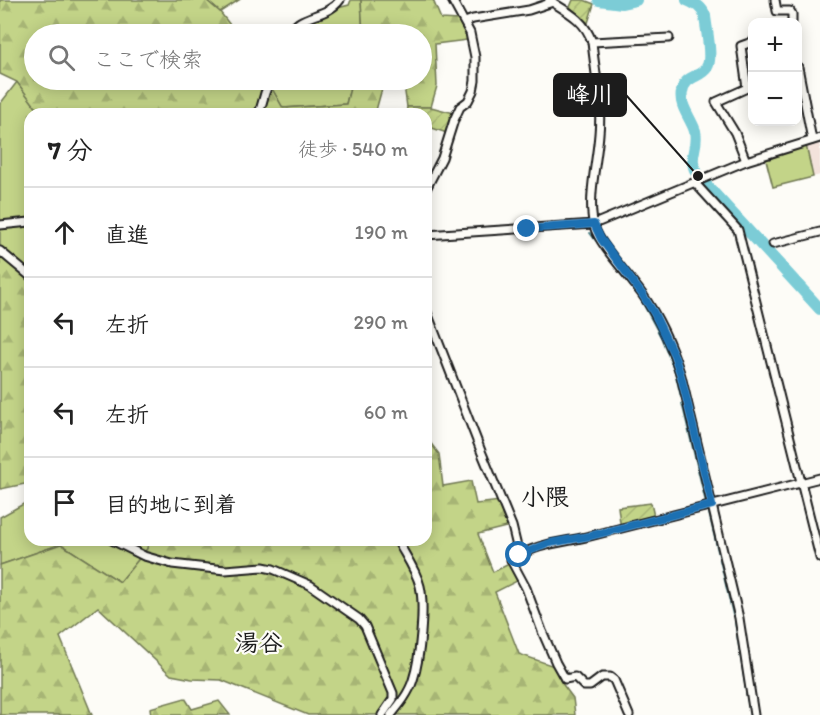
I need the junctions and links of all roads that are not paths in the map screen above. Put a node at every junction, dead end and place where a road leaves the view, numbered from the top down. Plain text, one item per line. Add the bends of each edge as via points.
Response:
1 (340, 0) edge
2 (452, 0) edge
3 (775, 0) edge
4 (552, 1) edge
5 (792, 18) edge
6 (465, 22) junction
7 (297, 24) edge
8 (669, 38) dead end
9 (592, 42) junction
10 (748, 44) edge
11 (799, 72) edge
12 (266, 90) edge
13 (261, 108) edge
14 (816, 139) edge
15 (746, 161) junction
16 (432, 177) edge
17 (695, 183) junction
18 (24, 223) edge
19 (594, 224) junction
20 (0, 225) edge
21 (820, 232) edge
22 (432, 236) edge
23 (773, 244) dead end
24 (0, 251) edge
25 (24, 271) edge
26 (432, 325) edge
27 (820, 478) edge
28 (801, 482) junction
29 (712, 505) junction
30 (124, 546) edge
31 (400, 546) edge
32 (519, 555) junction
33 (820, 558) edge
34 (382, 715) edge
35 (391, 715) edge
36 (629, 715) edge
37 (754, 715) edge

1 - 7 street via 324,13
2 - 6 street
3 - 5 street via 777,11 790,11
4 - 6 street via 529,10
4 - 9 street via 582,22
6 - 16 street via 475,57 473,91 460,107
8 - 9 street
9 - 19 street via 600,115 593,182
10 - 15 street via 741,46 747,88 716,102
11 - 14 street
12 - 13 street
14 - 15 street
15 - 17 street
17 - 19 street
17 - 28 street via 738,230
18 - 20 street
19 - 22 street
19 - 29 street via 654,313 674,355
21 - 23 street
24 - 25 street
26 - 32 street via 512,526
27 - 28 street
28 - 29 street
28 - 33 street
29 - 32 street via 550,543
29 - 37 street via 739,618
30 - 34 street via 172,564 225,570 263,567 310,585 365,626 393,693
31 - 35 street via 420,587 422,615 413,681
32 - 36 street via 511,560 565,679 575,677 584,686 590,686 610,676

